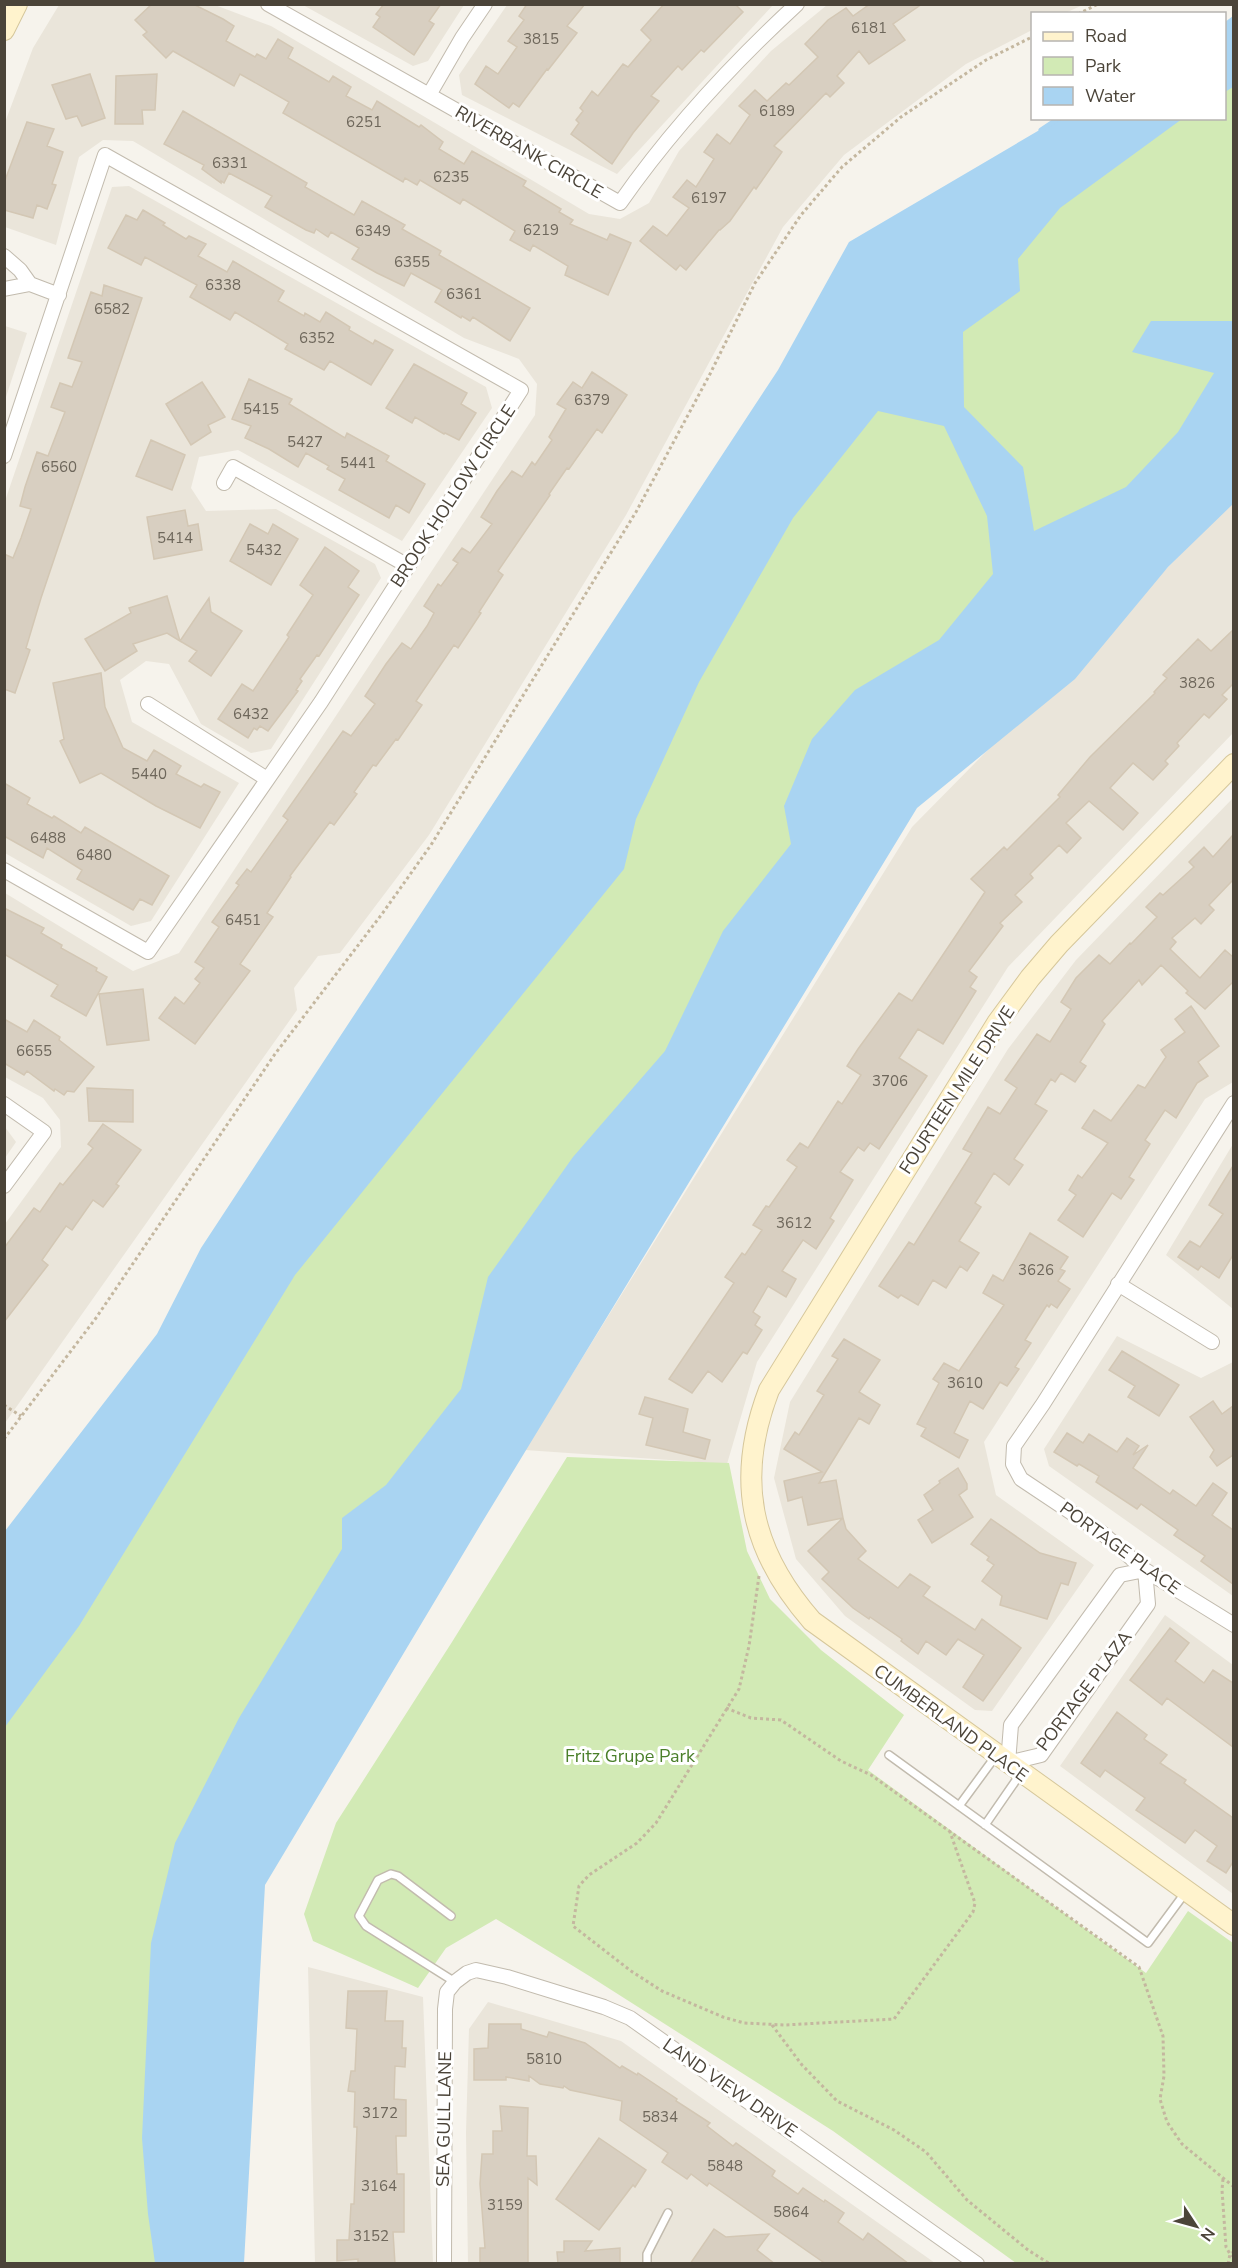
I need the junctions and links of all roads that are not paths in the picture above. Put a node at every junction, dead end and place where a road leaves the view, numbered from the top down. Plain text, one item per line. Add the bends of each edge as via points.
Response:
1 (17, 4) edge
2 (268, 4) edge
3 (485, 4) edge
4 (797, 4) edge
5 (4, 30) edge
6 (429, 95) junction
7 (4, 256) edge
8 (30, 284) junction
9 (4, 289) edge
10 (58, 295) junction
11 (4, 456) edge
12 (224, 483) dead end
13 (408, 566) junction
14 (148, 704) dead end
15 (1233, 764) edge
16 (267, 779) junction
17 (4, 870) edge
18 (1233, 1103) edge
19 (4, 1104) edge
20 (4, 1186) edge
21 (1118, 1284) junction
22 (1212, 1342) dead end
23 (751, 1463) joint
24 (1145, 1570) junction
25 (1233, 1625) edge
26 (888, 1755) dead end
27 (1008, 1763) junction
28 (959, 1806) junction
29 (985, 1825) junction
30 (1186, 1891) junction
31 (451, 1916) dead end
32 (1233, 1925) edge
33 (457, 1981) junction
34 (668, 2213) dead end
35 (444, 2264) edge
36 (647, 2264) edge
37 (977, 2264) edge

1 - 5 street
2 - 6 street, RIVERBANK CIRCLE
3 - 6 street
4 - 6 street, RIVERBANK CIRCLE via 714,84 620,203
7 - 8 street
8 - 9 street
8 - 10 street
10 - 11 street, BROOK HOLLOW CIRCLE
10 - 13 street, BROOK HOLLOW CIRCLE via 105,155 521,390
12 - 13 street via 233,467
13 - 16 street, BROOK HOLLOW CIRCLE
14 - 16 street
15 - 23 street, FOURTEEN MILE DRIVE via 1059,944 998,1023 769,1390
16 - 17 street, BROOK HOLLOW CIRCLE via 148,952
18 - 21 street
19 - 20 street via 44,1132
21 - 22 street
21 - 24 street, PORTAGE PLACE via 1019,1437 1013,1464 1021,1479 1102,1533
23 - 27 street, CUMBERLAND PLACE via 755,1516 773,1568 792,1598 822,1630
24 - 25 street, PORTAGE PLACE
24 - 27 street, PORTAGE PLAZA via 1120,1575 1011,1725
24 - 27 street, PORTAGE PLAZA via 1148,1604 1041,1755
26 - 28 lane
27 - 28 lane
27 - 29 lane
27 - 30 street, CUMBERLAND PLACE
28 - 29 lane
29 - 30 lane via 1148,1943
30 - 32 street, CUMBERLAND PLACE
31 - 33 lane via 391,1874 378,1880 359,1916 366,1926
33 - 35 street, SEA GULL LANE via 447,1992 445,2009
33 - 37 street, LAND VIEW DRIVE via 476,1970 490,1972 630,2018
34 - 36 lane via 646,2254

